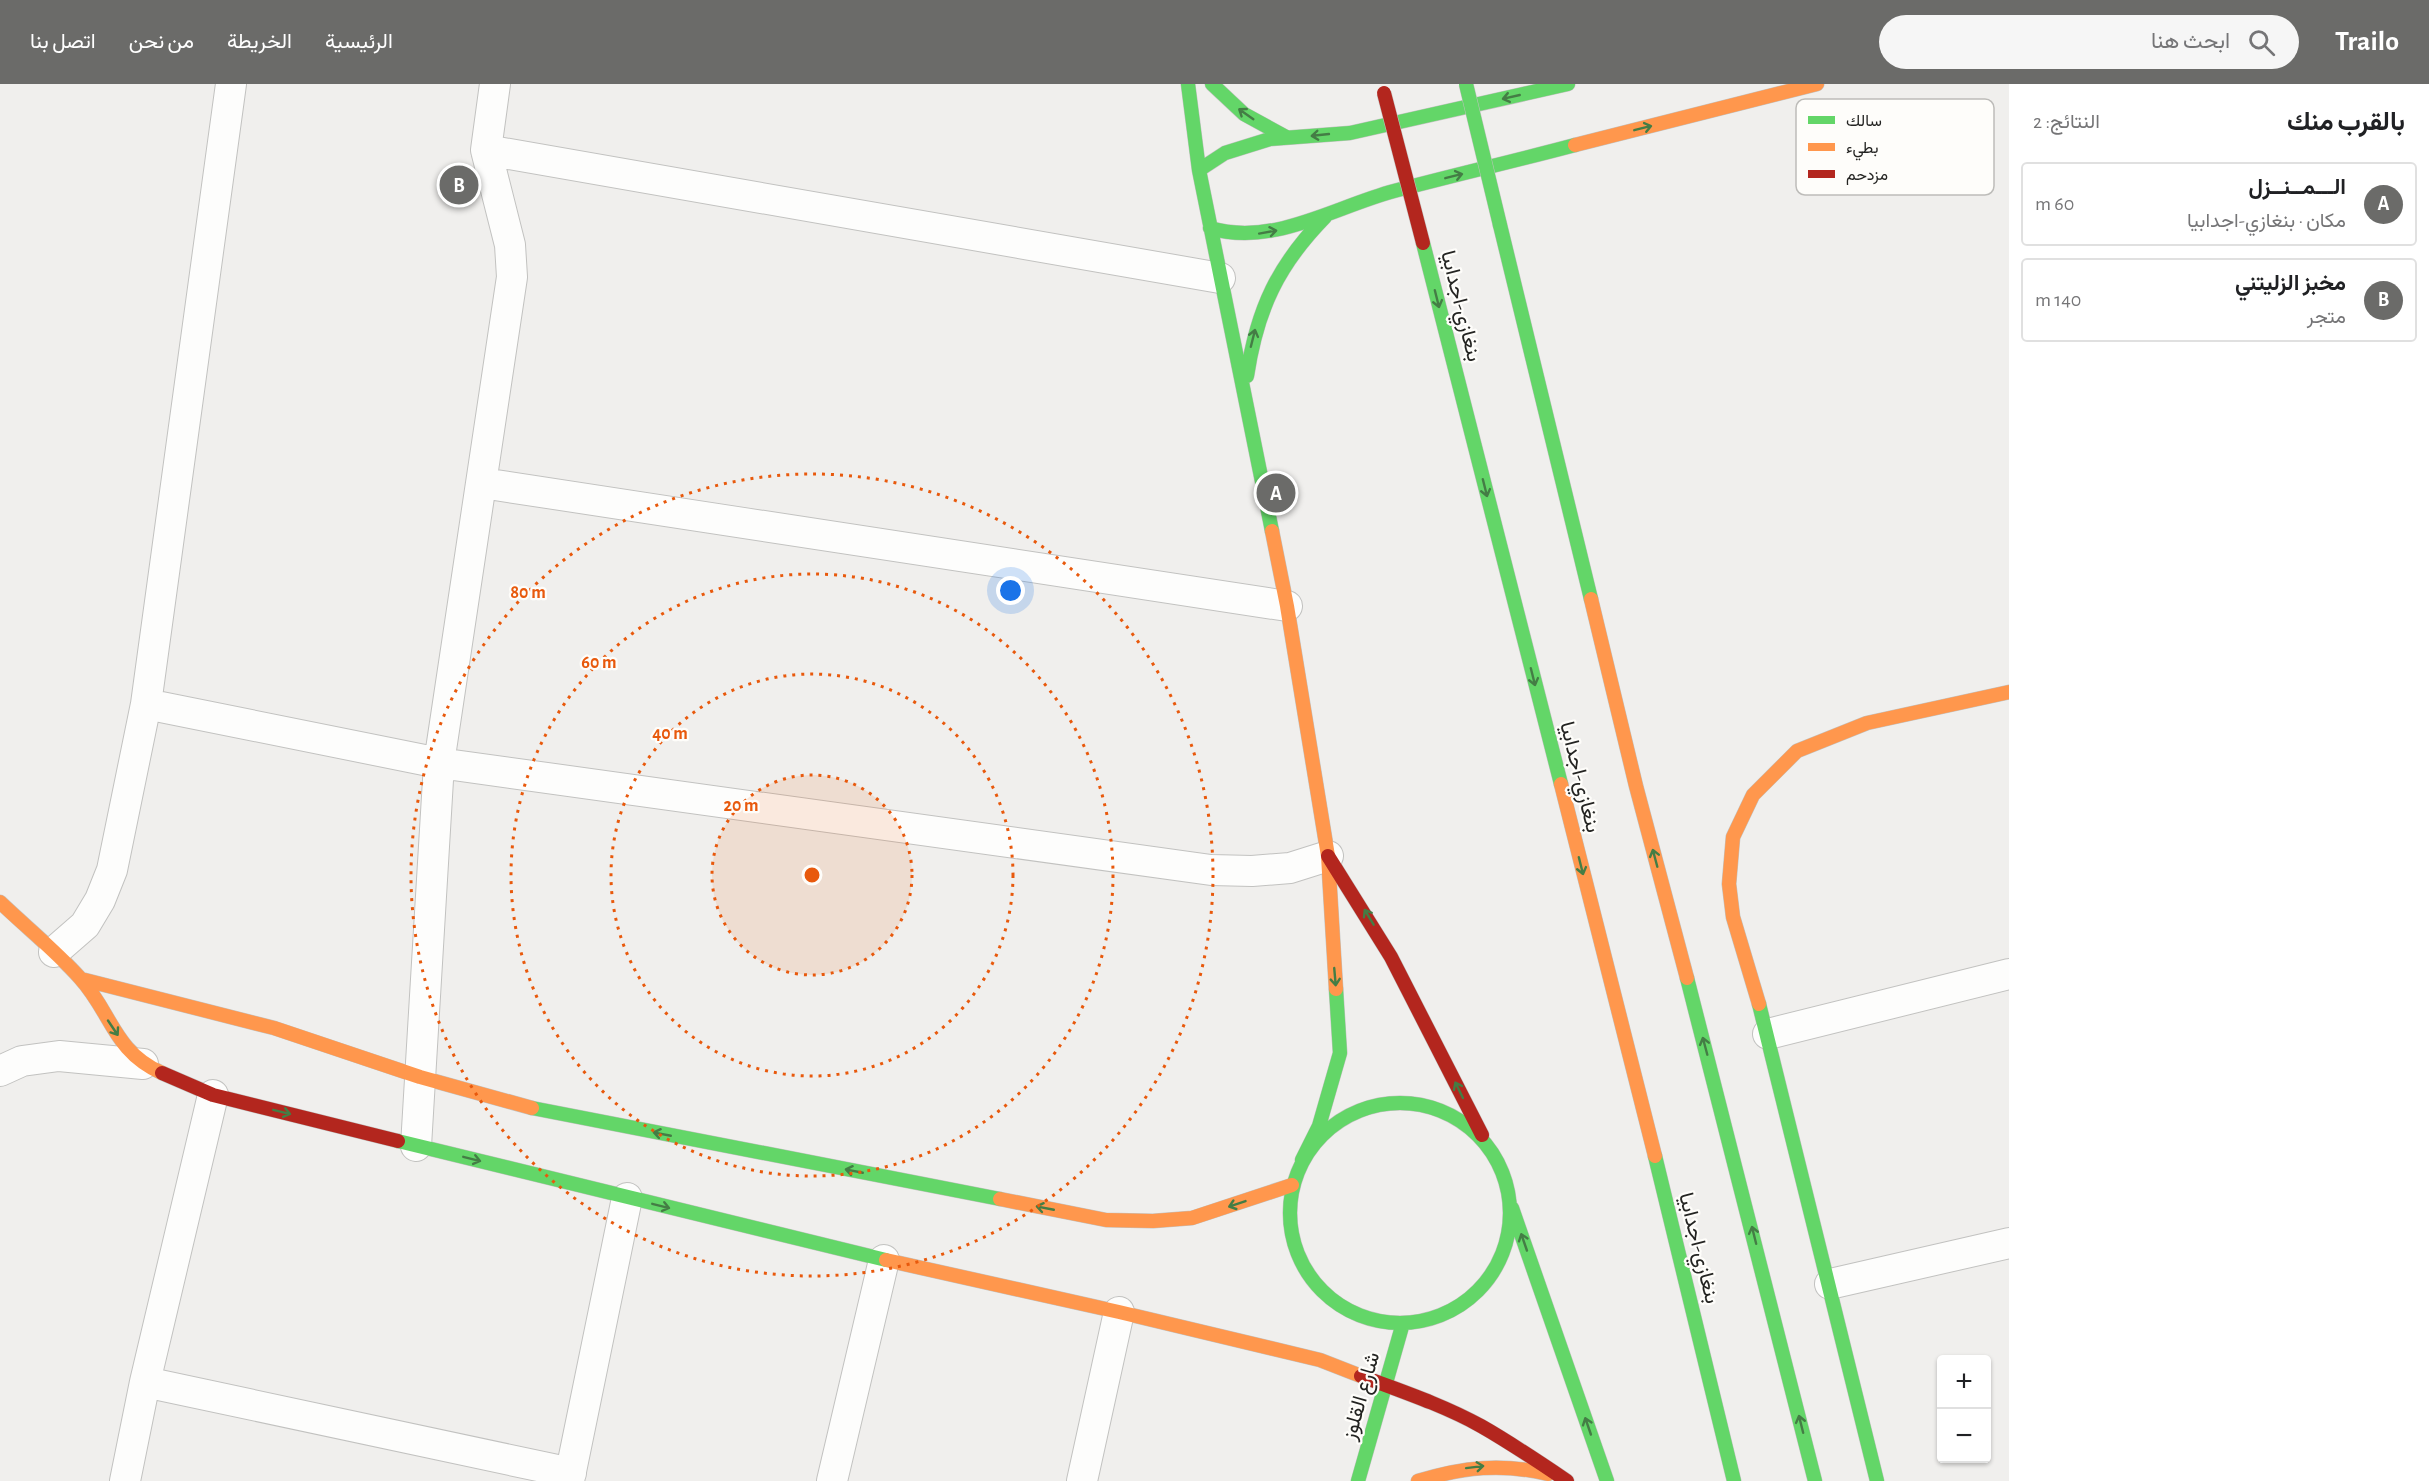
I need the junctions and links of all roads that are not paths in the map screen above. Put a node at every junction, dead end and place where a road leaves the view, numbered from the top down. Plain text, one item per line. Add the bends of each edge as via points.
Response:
1 (231, 84) edge
2 (495, 84) edge
3 (1188, 84) edge
4 (1212, 84) edge
5 (1466, 84) edge
6 (1568, 84) edge
7 (1817, 84) edge
8 (1383, 88) edge
9 (1286, 137) junction
10 (486, 150) junction
11 (1199, 170) junction
12 (1330, 212) junction
13 (1210, 228) junction
14 (1220, 278) junction
15 (1248, 417) junction
16 (482, 483) junction
17 (1287, 606) junction
18 (2009, 692) edge
19 (146, 704) junction
20 (439, 763) junction
21 (1328, 856) junction
22 (0, 902) edge
23 (54, 952) junction
24 (2009, 974) edge
25 (81, 979) junction
26 (1768, 1034) junction
27 (143, 1064) junction
28 (0, 1071) edge
29 (420, 1077) junction
30 (213, 1095) junction
31 (1485, 1142) junction
32 (416, 1146) junction
33 (1302, 1160) junction
34 (1292, 1185) junction
35 (627, 1198) junction
36 (1510, 1202) junction
37 (2009, 1243) edge
38 (884, 1260) junction
39 (1830, 1284) junction
40 (1119, 1312) junction
41 (1403, 1323) junction
42 (146, 1382) junction
43 (1386, 1385) junction
44 (570, 1477) edge
45 (1565, 1480) edge
46 (125, 1481) edge
47 (832, 1481) edge
48 (1082, 1481) edge
49 (1358, 1481) edge
50 (1418, 1481) edge
51 (1608, 1481) edge
52 (1734, 1481) edge
53 (1815, 1481) edge
54 (1877, 1481) edge

1 - 19 street
2 - 10 street
3 - 11 main road
9 -> 4 main road via 1244,114
53 -> 5 main road, bridge via 1636,786
6 -> 9 main road via 1350,133
12 -> 7 main road via 1390,192
8 -> 52 main road, بنغازي-اجدابيا, bridge via 1652,1142
9 - 11 main road via 1246,145
10 - 14 street
10 - 16 street via 510,245 512,277
11 - 13 main road
13 -> 12 main road via 1236,234 1264,233
15 -> 12 main road via 1249,351 1257,320 1286,261
13 - 14 main road
14 - 15 main road
15 - 17 main road
16 - 17 street
16 - 20 street
17 - 21 main road
18 - 26 main road via 1867,723 1797,751 1753,795 1733,837 1729,884 1733,917
19 - 20 street
19 - 23 street via 112,870 85,925
20 - 21 street via 1211,870 1290,868
20 - 29 street
31 -> 21 main road via 1373,924
21 -> 33 main road via 1340,1053 1331,1090
22 - 23 main road
23 - 25 main road
24 - 26 street
25 -> 27 main road via 120,1040
25 - 29 main road via 265,1025
26 - 39 main road
27 - 28 street via 59,1056 22,1061
27 - 30 main road
29 - 32 street
34 -> 29 main road via 1192,1218 1106,1220 541,1110
30 -> 32 main road
30 - 42 street
31 - 33 main road via 1466,1124 1442,1111 1416,1104 1389,1103 1338,1121 1318,1138
31 - 36 main road via 1506,1180
32 -> 35 main road
33 - 34 main road
34 - 41 main road via 1289,1215 1293,1243 1305,1270 1323,1293 1346,1310 1374,1320
35 -> 38 main road
35 - 44 street
36 - 41 main road via 1503,1253 1474,1295 1429,1319
51 -> 36 main road
37 - 39 street
38 - 40 main road
38 - 47 street
39 - 54 main road
40 - 43 main road via 1320,1360
40 - 48 street
41 - 43 main road, شارع القلوز
42 - 44 street
42 - 46 street
43 - 45 main road via 1479,1425
43 - 49 main road, شارع القلوز
50 -> 45 main road via 1453,1469 1491,1465 1528,1468

